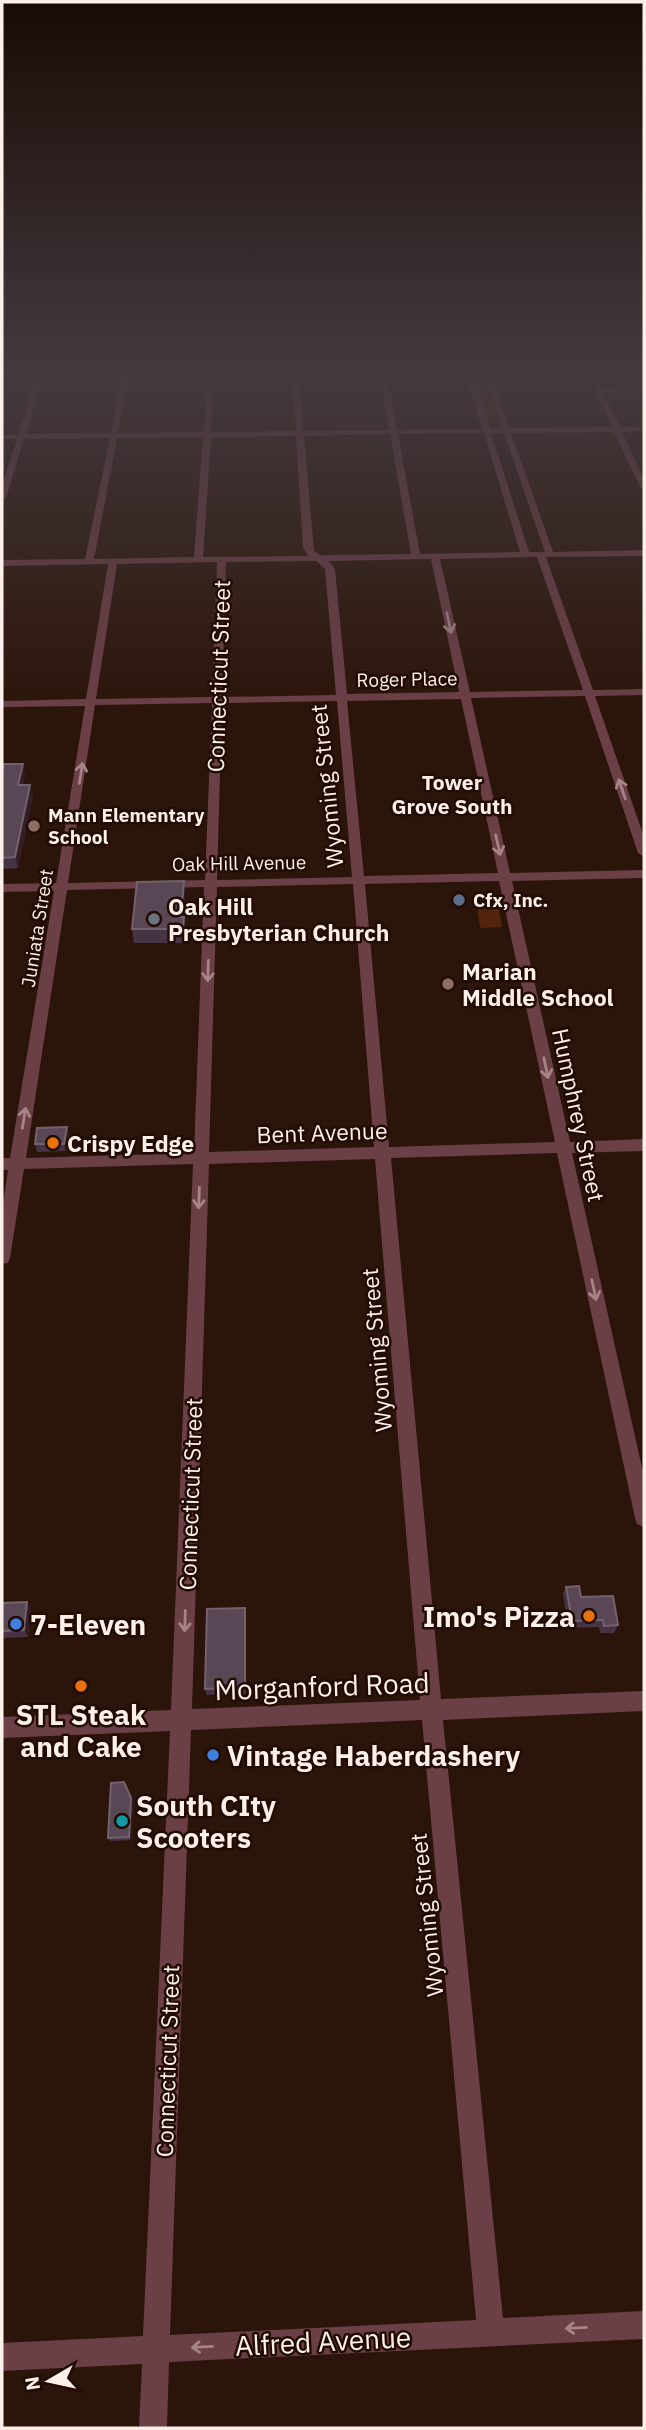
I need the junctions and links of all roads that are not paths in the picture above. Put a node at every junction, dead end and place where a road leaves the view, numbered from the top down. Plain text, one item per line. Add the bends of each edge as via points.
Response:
1 (104, 487) edge
2 (203, 487) edge
3 (303, 487) edge
4 (404, 487) edge
5 (505, 487) edge
6 (524, 487) edge
7 (644, 553) edge
8 (526, 555) junction
9 (546, 555) junction
10 (435, 556) junction
11 (416, 557) junction
12 (318, 558) junction
13 (198, 560) junction
14 (222, 560) junction
15 (113, 561) junction
16 (89, 562) junction
17 (2, 563) edge
18 (644, 692) edge
19 (589, 693) junction
20 (464, 695) junction
21 (342, 698) junction
22 (216, 700) junction
23 (92, 702) junction
24 (2, 704) edge
25 (644, 853) edge
26 (644, 874) edge
27 (505, 876) junction
28 (360, 879) junction
29 (212, 883) junction
30 (63, 886) junction
31 (2, 888) edge
32 (644, 1145) edge
33 (563, 1147) junction
34 (383, 1153) junction
35 (201, 1159) junction
36 (9, 1164) edge
37 (2, 1258) edge
38 (644, 1518) edge
39 (644, 1701) edge
40 (430, 1710) junction
41 (181, 1720) junction
42 (2, 1727) edge
43 (644, 2325) edge
44 (491, 2333) junction
45 (156, 2349) junction
46 (2, 2357) edge
47 (153, 2428) edge

1 - 16 street
2 - 13 street, Connecticut Street
3 - 12 street, Wyoming Street via 307,547
4 - 11 street
5 - 8 street
6 - 9 street
7 - 9 street
8 - 9 street
8 - 10 street
9 - 19 street
10 - 11 street
10 -> 20 street, Humphrey Street
11 - 12 street
12 - 14 street
12 - 21 street, Wyoming Street via 330,569
13 - 14 street
13 - 15 street
14 - 22 street, Connecticut Street
15 - 16 street
15 - 23 street, Juniata Street
16 - 17 street
18 - 19 street, Roger Place
19 - 20 street, Roger Place
25 -> 19 street
20 - 21 street, Roger Place
20 -> 27 street, Humphrey Street
21 - 22 street, Roger Place
21 - 28 street, Wyoming Street
22 - 23 street, Roger Place
22 - 29 street, Connecticut Street
23 - 24 street, Roger Place
30 -> 23 street, Juniata Street
26 - 27 street, Oak Hill Avenue
27 - 28 street, Oak Hill Avenue
27 -> 33 street, Humphrey Street
28 - 29 street, Oak Hill Avenue
28 - 34 street, Wyoming Street
29 - 30 street, Oak Hill Avenue
29 -> 35 street, Connecticut Street
30 - 31 street, Oak Hill Avenue
36 -> 30 street, Juniata Street
32 - 33 street, Bent Avenue
33 - 34 street, Bent Avenue
33 -> 38 street, Humphrey Street
34 - 35 street, Bent Avenue
34 - 40 street, Wyoming Street
35 - 36 street, Bent Avenue
35 -> 41 street, Connecticut Street
36 - 37 street, Juniata Street
39 - 40 street, Morganford Road
40 - 41 street, Morganford Road
40 - 44 street, Wyoming Street
41 - 42 street, Morganford Road
41 - 45 street, Connecticut Street
43 -> 44 street, Alfred Avenue
44 -> 45 street, Alfred Avenue
45 - 46 street, Alfred Avenue
45 - 47 street, Connecticut Street

